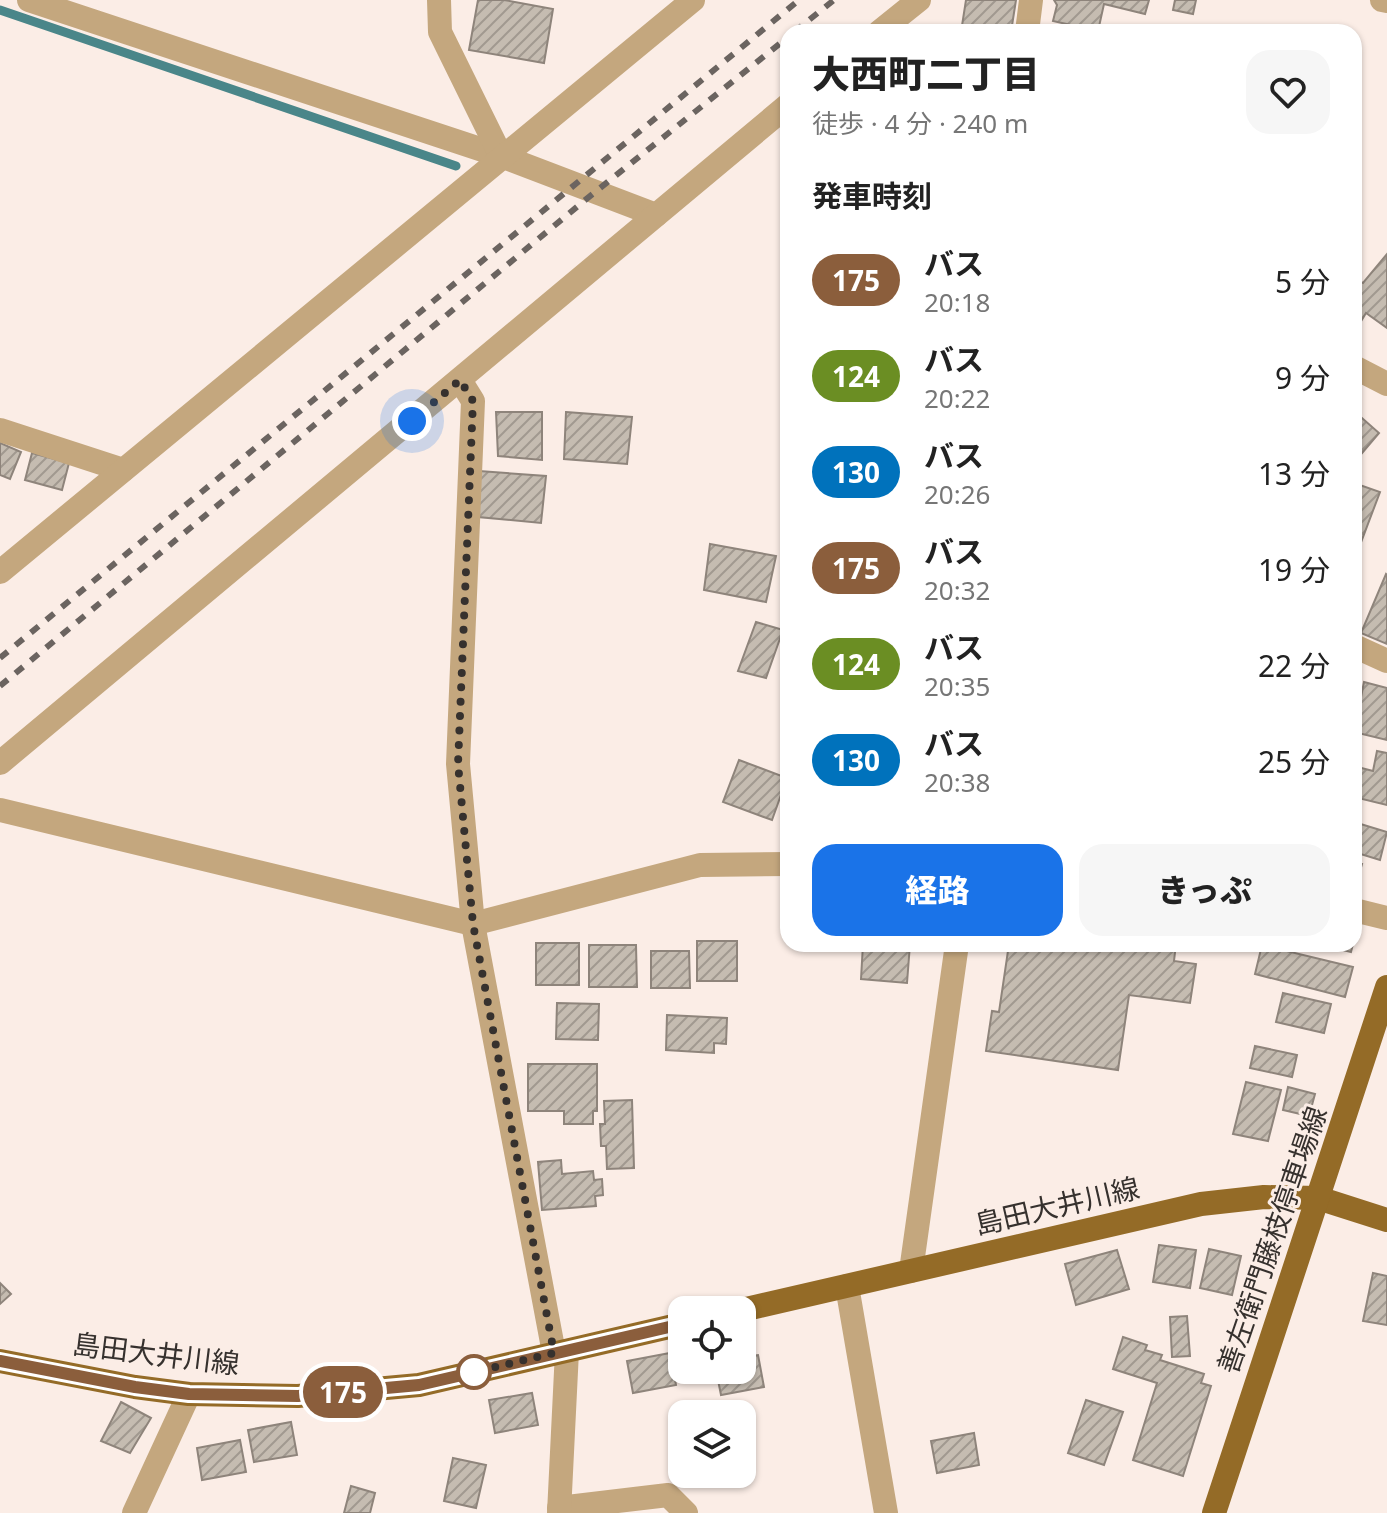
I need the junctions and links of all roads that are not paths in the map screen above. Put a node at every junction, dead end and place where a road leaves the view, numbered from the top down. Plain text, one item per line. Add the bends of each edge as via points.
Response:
1 (29, 0) edge
2 (439, 0) edge
3 (693, 0) edge
4 (919, 0) edge
5 (1031, 0) edge
6 (889, 24) edge
7 (1028, 24) edge
8 (780, 112) edge
9 (501, 156) junction
10 (656, 215) junction
11 (1362, 371) edge
12 (460, 380) junction
13 (1387, 384) edge
14 (0, 430) edge
15 (123, 470) junction
16 (0, 572) edge
17 (1362, 650) edge
18 (1387, 661) edge
19 (0, 763) edge
20 (0, 810) edge
21 (780, 860) edge
22 (1362, 912) edge
23 (1387, 918) edge
24 (473, 924) junction
25 (956, 952) edge
26 (1387, 987) edge
27 (1318, 1198) junction
28 (1387, 1220) edge
29 (911, 1271) junction
30 (847, 1286) junction
31 (756, 1307) edge
32 (668, 1327) edge
33 (560, 1352) junction
34 (0, 1361) edge
35 (189, 1394) junction
36 (559, 1510) edge
37 (134, 1513) edge
38 (686, 1513) edge
39 (886, 1513) edge
40 (1214, 1513) edge

1 - 9 street
2 - 9 street via 440,32
3 - 9 street
4 - 6 street
5 - 7 street
8 - 10 street
9 - 10 street
9 - 15 street
10 - 12 street
11 - 13 street
12 - 19 street
12 - 24 street via 473,401 458,764
14 - 15 street
15 - 16 street
17 - 18 street
20 - 24 street
21 - 24 street via 700,865
22 - 23 street
24 - 33 street
25 - 29 street
26 - 27 main road, 善左衛門藤枝停車場線
27 - 28 main road, 島田大井川線
27 - 29 main road, 島田大井川線 via 1201,1204
27 - 40 main road, 善左衛門藤枝停車場線
29 - 30 main road, 島田大井川線
30 - 31 main road, 島田大井川線
30 - 39 street
32 - 33 main road, 島田大井川線
33 - 35 main road, 島田大井川線 via 419,1385 298,1396
33 - 36 street
34 - 35 main road, 島田大井川線
35 - 37 street
36 - 38 street via 668,1495

